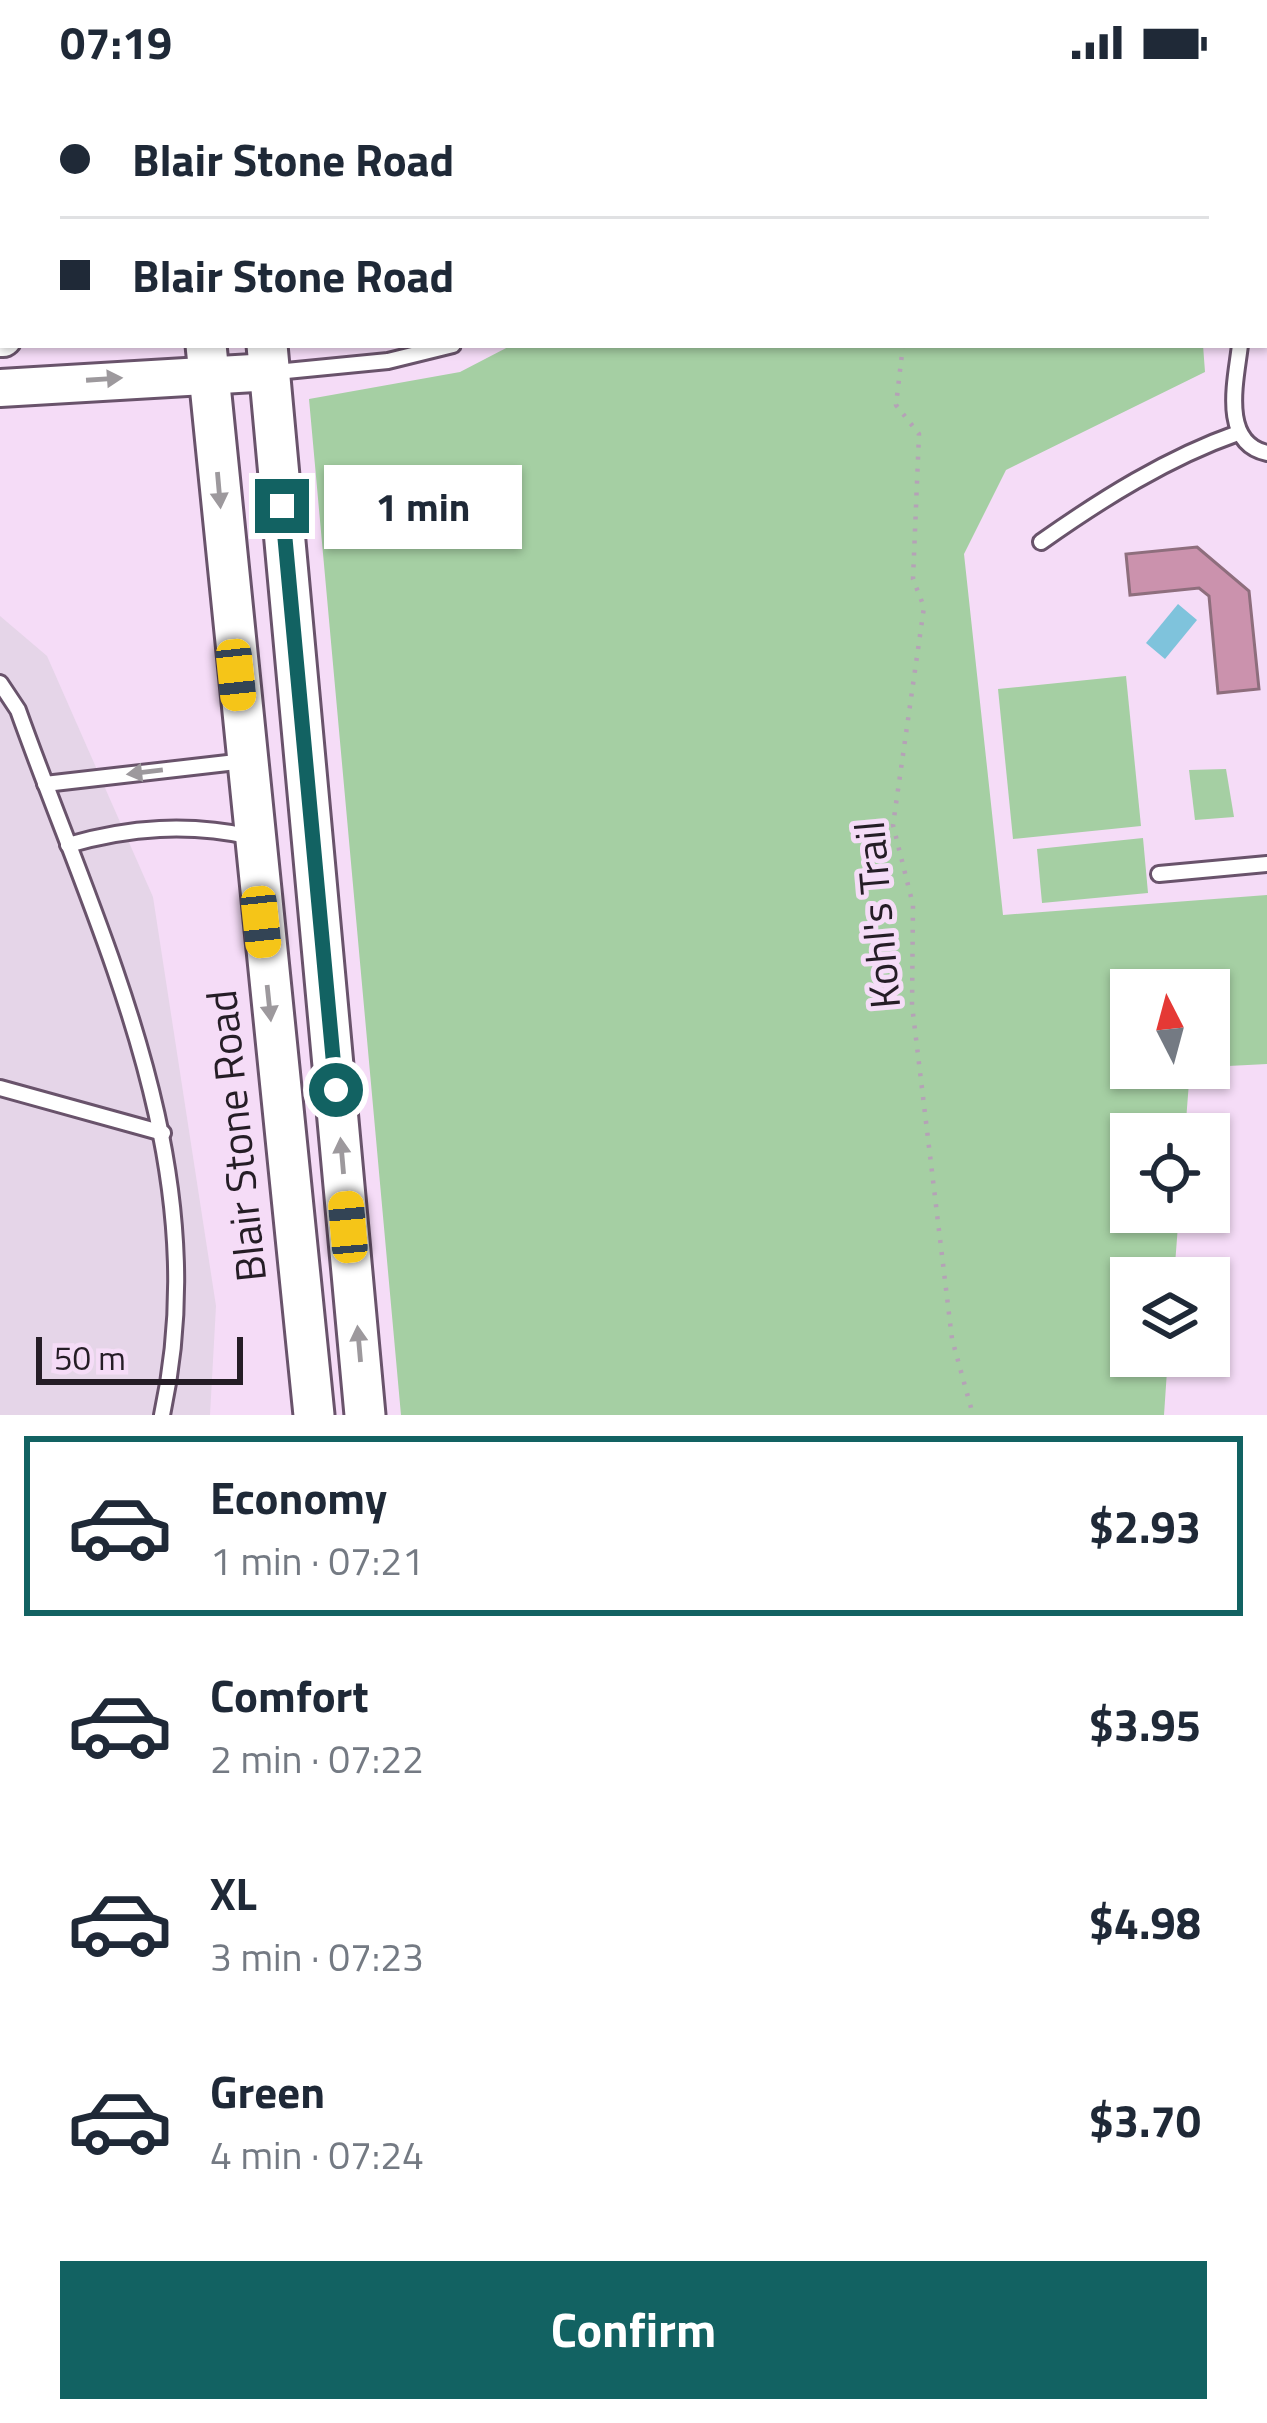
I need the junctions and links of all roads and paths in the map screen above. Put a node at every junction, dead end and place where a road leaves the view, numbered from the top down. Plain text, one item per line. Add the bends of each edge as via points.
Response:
1 (442, 348) edge
2 (903, 348) edge
3 (1240, 348) edge
4 (207, 359) edge
5 (269, 359) edge
6 (0, 388) edge
7 (1238, 433) junction
8 (1267, 453) edge
9 (1041, 542) dead end
10 (0, 683) edge
11 (244, 761) junction
12 (45, 784) junction
13 (310, 812) junction
14 (252, 837) junction
15 (68, 844) junction
16 (1267, 864) edge
17 (1159, 874) dead end
18 (0, 1088) edge
19 (163, 1133) junction
20 (162, 1415) edge
21 (314, 1415) edge
22 (365, 1415) edge
23 (973, 1415) edge

1 - 5 lane via 388,362
2 - 23 path, Kohl's Trail via 896,405 919,434 914,579 924,607 893,825 913,905 912,1005 952,1340
3 - 7 lane
4 - 5 street
6 -> 4 street
4 -> 11 main road, Blair Stone Road
5 - 13 main road
7 - 8 lane
7 - 9 lane via 1094,505
10 - 12 lane
11 -> 12 lane
11 - 13 main road via 287,786
11 - 14 main road, Blair Stone Road
12 - 15 lane
22 -> 13 main road
14 - 15 lane via 205,826
14 -> 21 main road, Blair Stone Road
15 - 19 lane via 128,994
16 - 17 lane
18 - 19 lane
19 - 20 lane via 174,1306

